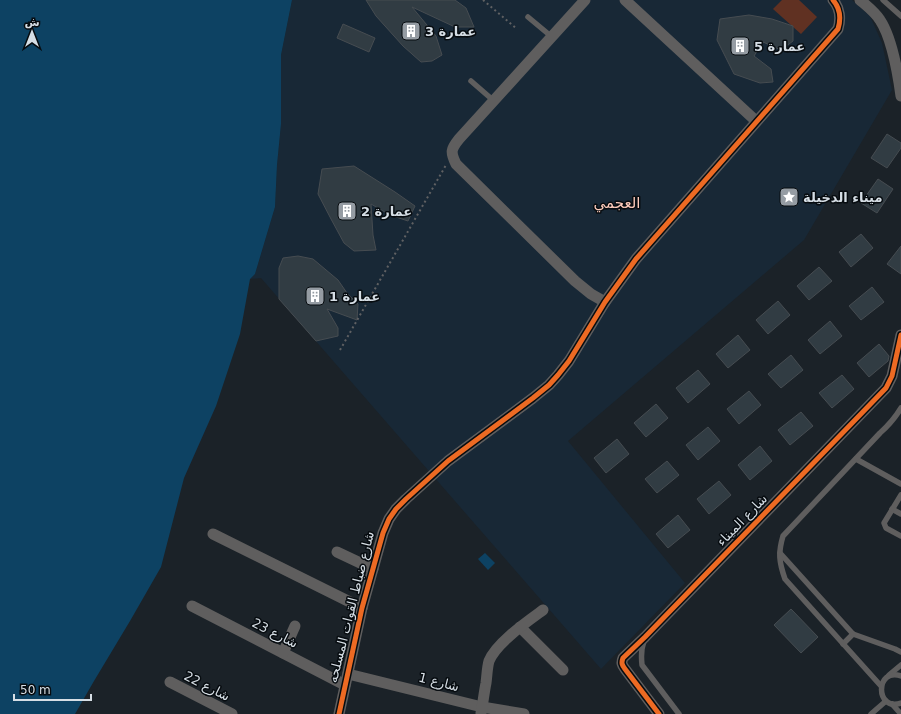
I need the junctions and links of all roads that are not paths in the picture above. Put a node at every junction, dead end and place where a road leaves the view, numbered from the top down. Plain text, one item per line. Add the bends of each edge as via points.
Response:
1 (585, 0) edge
2 (625, 0) edge
3 (833, 0) edge
4 (860, 0) edge
5 (883, 0) edge
6 (901, 16) edge
7 (528, 17) dead end
8 (552, 37) junction
9 (471, 81) dead end
10 (901, 96) edge
11 (494, 101) junction
12 (756, 121) junction
13 (605, 302) junction
14 (901, 335) edge
15 (901, 408) edge
16 (856, 459) junction
17 (901, 484) edge
18 (901, 495) edge
19 (892, 509) junction
20 (901, 514) edge
21 (213, 534) dead end
22 (901, 536) edge
23 (337, 552) dead end
24 (780, 553) junction
25 (373, 569) junction
26 (192, 606) dead end
27 (362, 608) junction
28 (543, 610) dead end
29 (295, 626) dead end
30 (520, 626) junction
31 (853, 634) junction
32 (645, 637) junction
33 (843, 644) junction
34 (901, 652) edge
35 (283, 653) junction
36 (901, 665) edge
37 (563, 670) dead end
38 (901, 676) edge
39 (888, 677) junction
40 (347, 679) junction
41 (170, 682) dead end
42 (881, 686) junction
43 (886, 700) junction
44 (901, 703) edge
45 (892, 704) junction
46 (481, 710) edge
47 (897, 712) edge
48 (232, 714) edge
49 (339, 714) edge
50 (524, 714) edge
51 (659, 714) edge
52 (679, 714) edge
53 (871, 714) edge

1 - 8 street
2 - 12 street
3 - 12 street, شارع ضباط القوات المسلحه via 839,12 838,29
4 - 10 street via 880,20 886,32
5 - 6 lane
7 - 8 lane
8 - 11 street
9 - 11 lane
11 - 13 street via 453,147 452,155 456,164 575,281
12 - 13 street, شارع ضباط القوات المسلحه via 640,254
13 - 25 street, شارع ضباط القوات المسلحه via 569,361 549,385 448,461 396,509 383,533
14 - 32 street, شارع الميناء via 892,376 886,388
15 - 16 lane via 888,426
16 - 17 lane
16 - 24 lane via 784,536
18 - 19 lane
19 - 20 lane
19 - 22 lane via 884,526
21 - 27 street
23 - 25 street
24 - 31 lane
24 - 33 lane via 785,579
25 - 27 street, شارع ضباط القوات المسلحه
26 - 35 street, شارع 23
27 - 40 street, شارع ضباط القوات المسلحه
28 - 30 street
29 - 35 street
30 - 37 street
30 - 46 street via 498,647 489,661
31 - 33 lane
31 - 34 lane
32 - 51 street, شارع الميناء via 623,658 622,665
32 - 52 lane via 641,655 642,665
33 - 42 lane
35 - 40 street, شارع 23
36 - 39 lane
38 - 39 lane
39 - 42 lane
40 - 46 street, شارع 1
40 - 49 street, شارع ضباط القوات المسلحه
41 - 48 street, شارع 22
42 - 43 lane via 882,696
43 - 45 lane
43 - 53 lane
44 - 45 lane
45 - 47 lane
46 - 50 street, شارع 1

